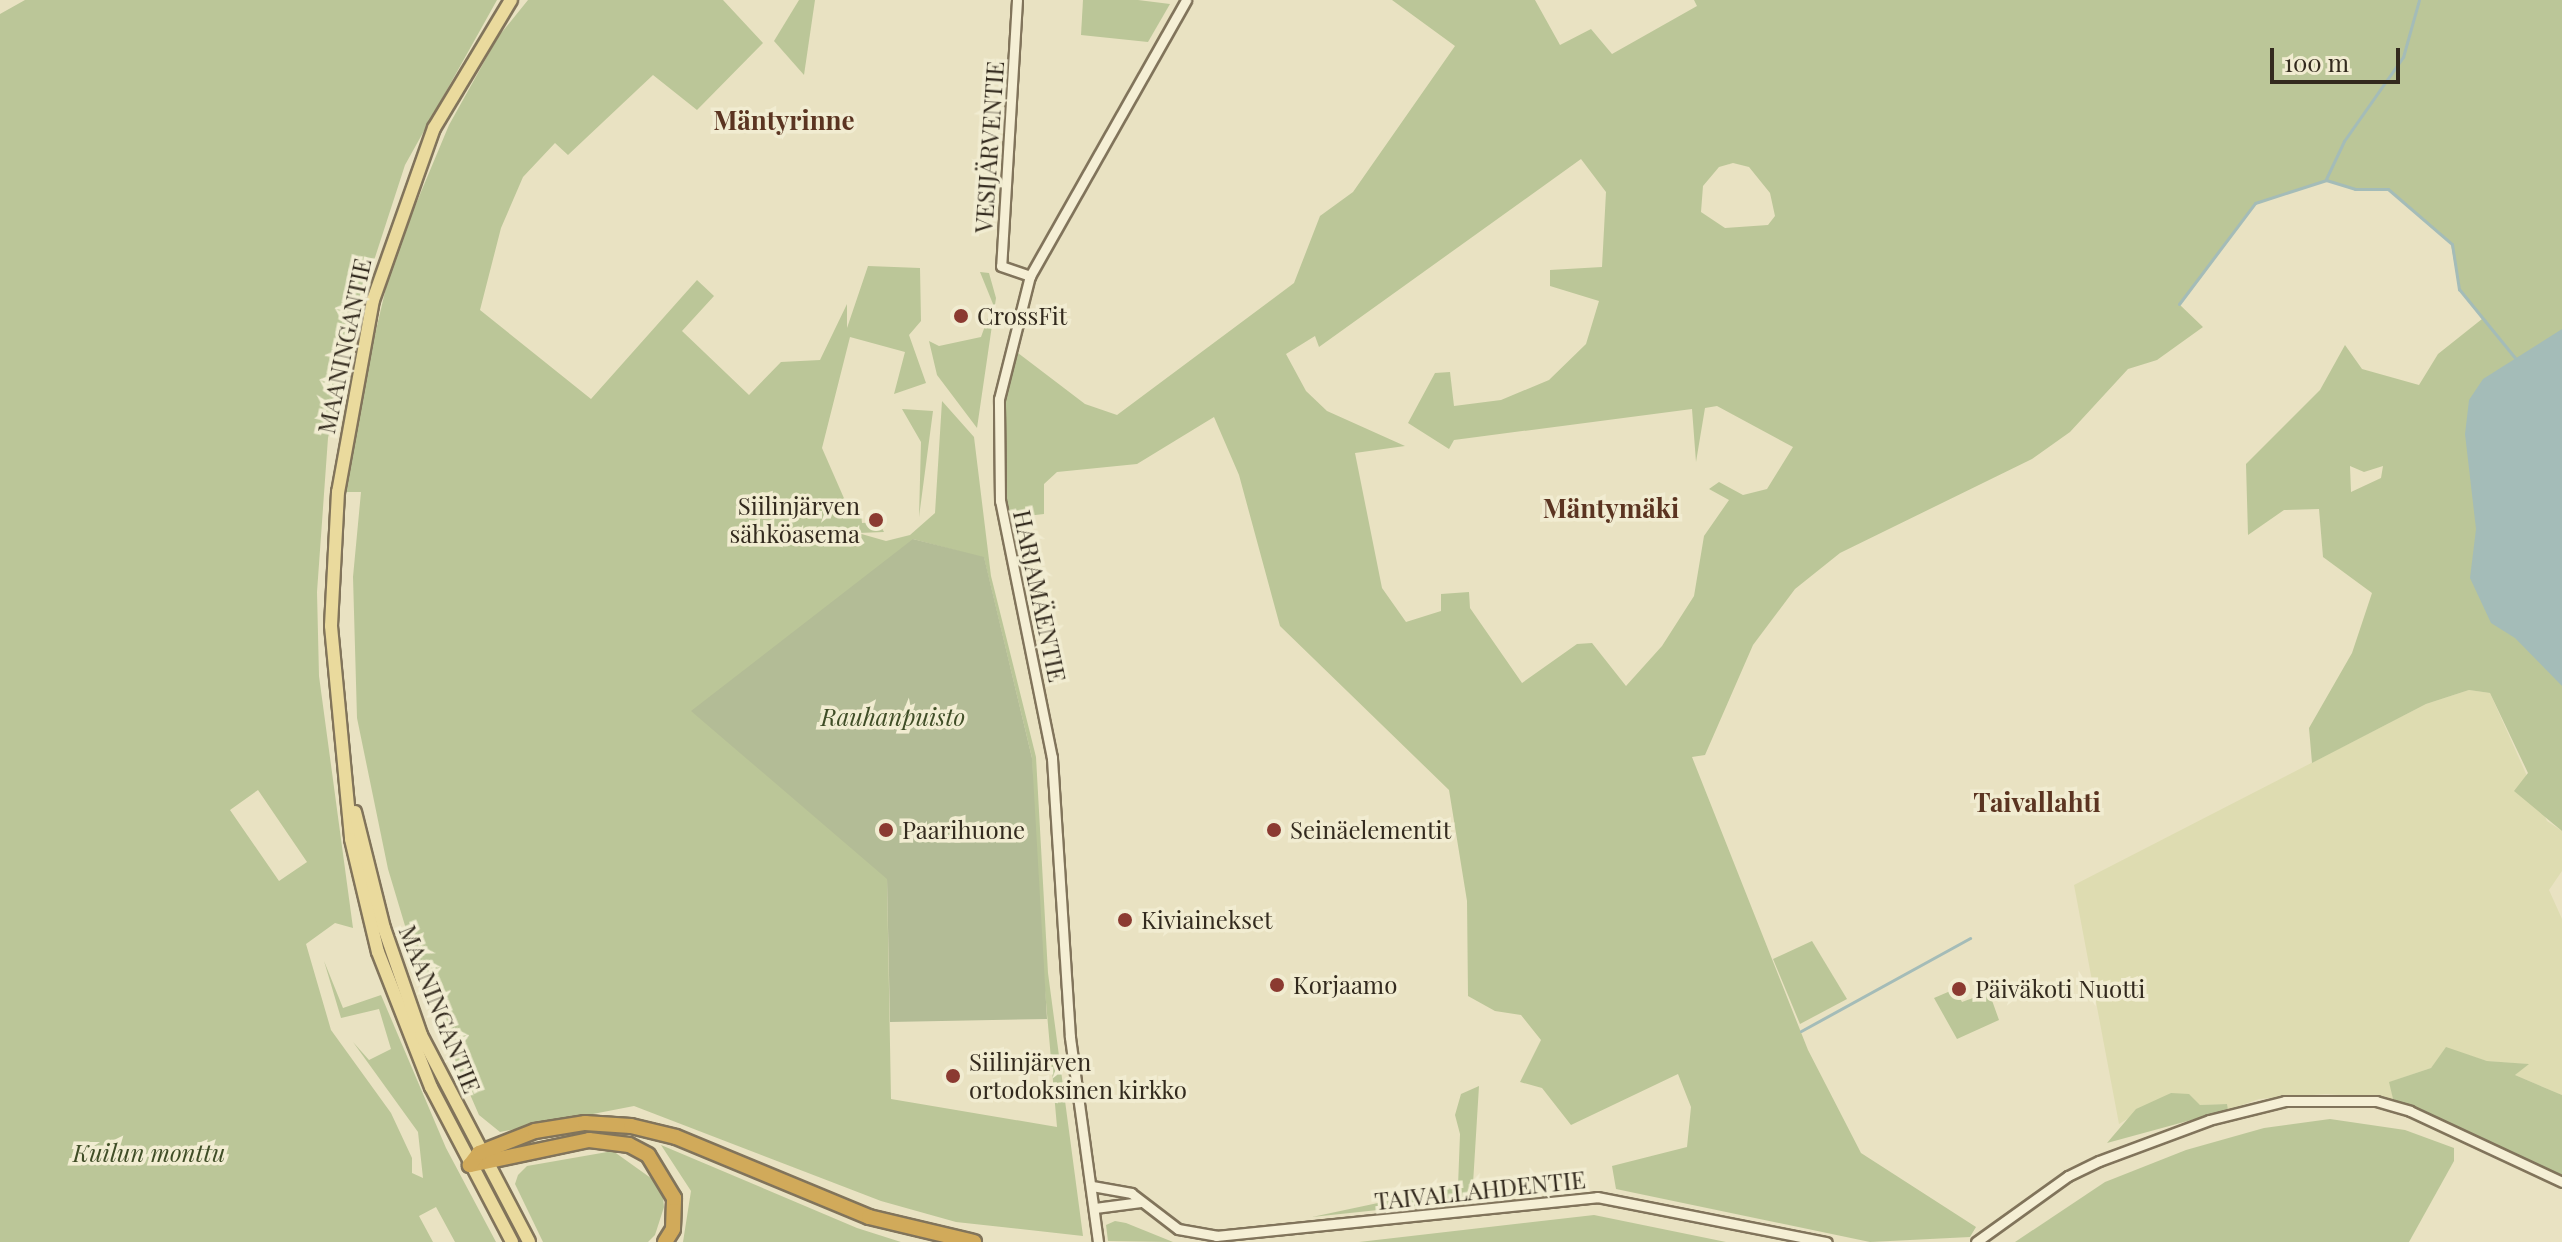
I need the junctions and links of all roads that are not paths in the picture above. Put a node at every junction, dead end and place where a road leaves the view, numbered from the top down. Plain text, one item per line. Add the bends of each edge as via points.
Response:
1 (511, 0) edge
2 (1017, 0) edge
3 (1186, 0) edge
4 (1030, 276) junction
5 (478, 1161) junction
6 (2562, 1182) edge
7 (1092, 1186) junction
8 (1144, 1203) junction
9 (1095, 1208) junction
10 (1098, 1238) edge
11 (512, 1242) edge
12 (529, 1242) edge
13 (665, 1242) edge
14 (974, 1242) edge
15 (1827, 1242) edge
16 (1976, 1242) edge

1 - 5 main road, MAANINGANTIE via 434,128 373,300 338,492 331,626 351,839 378,952 431,1087
2 - 4 street, VESIJÄRVENTIE via 1001,266
3 - 4 street, HARJAMÄENTIE
4 - 7 street, HARJAMÄENTIE via 999,399 1000,501 1052,758 1070,1037
5 - 11 main road, MAANINGANTIE
5 - 12 main road, MAANINGANTIE
5 - 13 highway via 589,1140 629,1145 648,1155 674,1198 673,1229
5 - 14 highway via 535,1131 585,1123 631,1126 676,1137 869,1217
6 - 16 street via 2410,1111 2376,1101 2285,1101 2209,1120 2099,1161 2068,1176
7 - 8 street, TAIVALLAHDENTIE via 1131,1193
7 - 9 street, HARJAMÄENTIE
8 - 9 street via 1122,1200
8 - 15 street, TAIVALLAHDENTIE via 1178,1229 1238,1237 1597,1197
9 - 10 street, HARJAMÄENTIE

